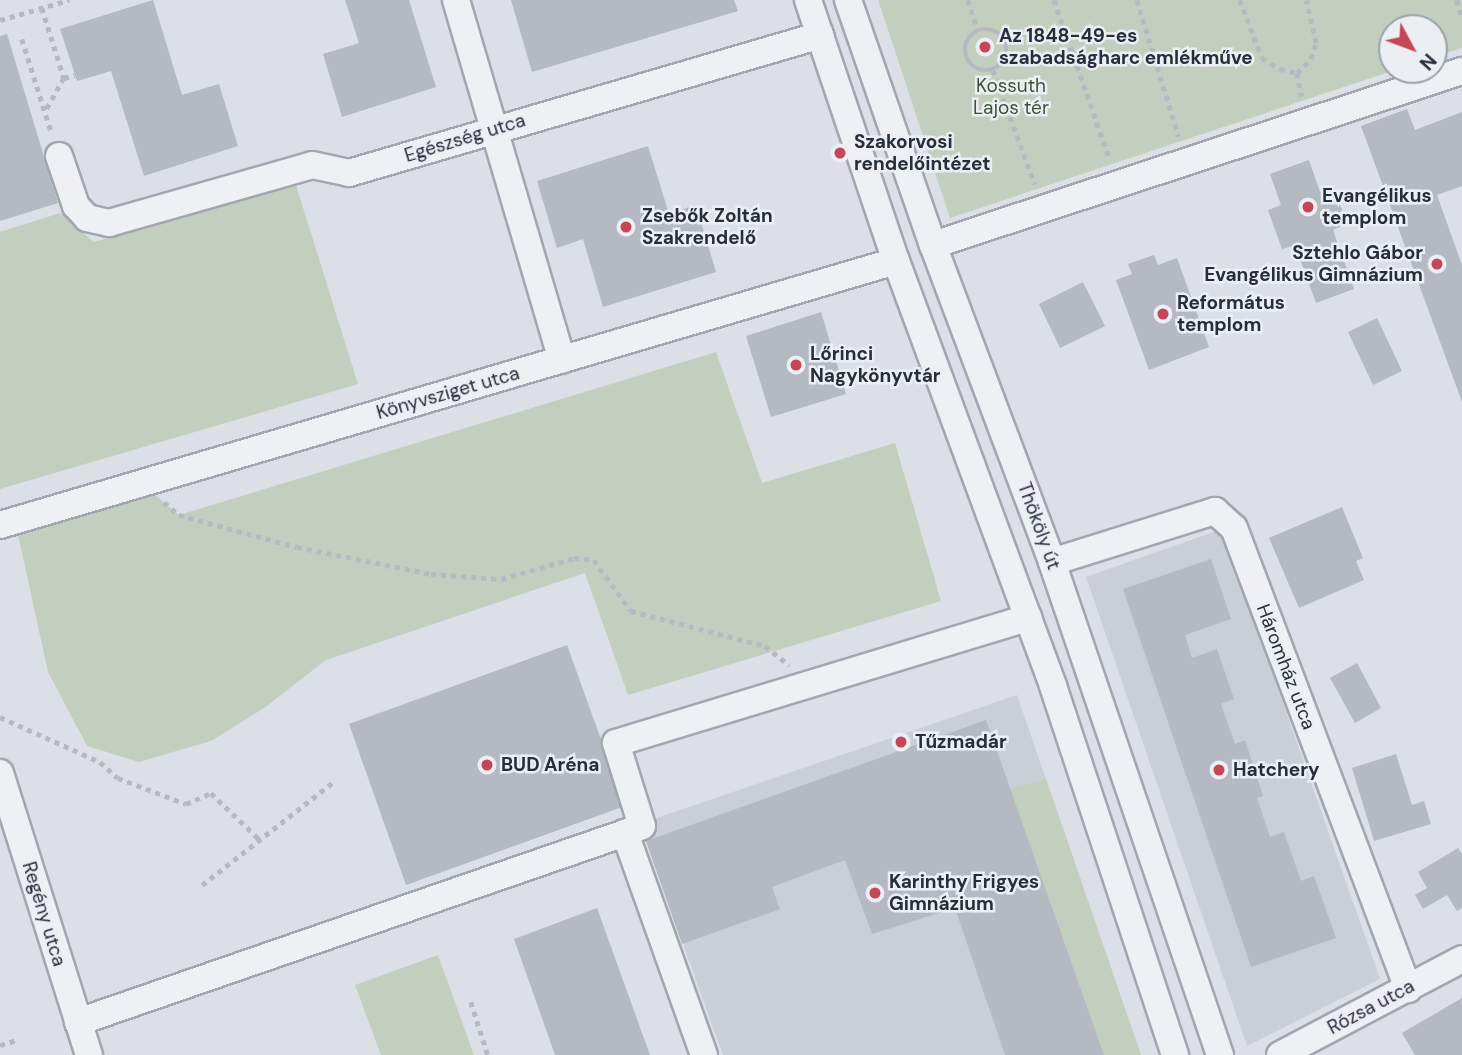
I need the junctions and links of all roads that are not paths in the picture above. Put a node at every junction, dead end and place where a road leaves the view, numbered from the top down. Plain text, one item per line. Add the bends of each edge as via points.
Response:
1 (456, 0) edge
2 (808, 0) edge
3 (848, 0) edge
4 (820, 35) junction
5 (1462, 71) edge
6 (494, 128) junction
7 (59, 156) road end
8 (933, 245) junction
9 (896, 261) junction
10 (562, 360) junction
11 (0, 525) edge
12 (1052, 562) junction
13 (1028, 618) junction
14 (0, 773) edge
15 (625, 832) junction
16 (1462, 959) edge
17 (1408, 989) junction
18 (78, 1022) junction
19 (89, 1055) edge
20 (704, 1055) edge
21 (1175, 1055) edge
22 (1220, 1055) edge
23 (1280, 1055) edge

1 - 6 street
2 - 4 street
3 - 8 street, Thököly út
4 - 6 street, Egészség utca
4 - 9 street
5 - 8 street
6 - 7 street, Egészség utca via 352,183 312,165 109,223 87,218 76,206
6 - 10 street
8 - 12 street, Thököly út
9 - 10 street, Könyvsziget utca
9 - 13 street
10 - 11 street, Könyvsziget utca
12 - 17 street, Háromház utca via 1214,511 1234,528
12 - 22 street, Thököly út
13 - 15 street via 616,743 642,826
13 - 21 street
14 - 18 street, Regény utca
15 - 18 street
15 - 20 street
16 - 17 street, Rózsa utca
17 - 23 street, Rózsa utca
18 - 19 street, Regény utca

